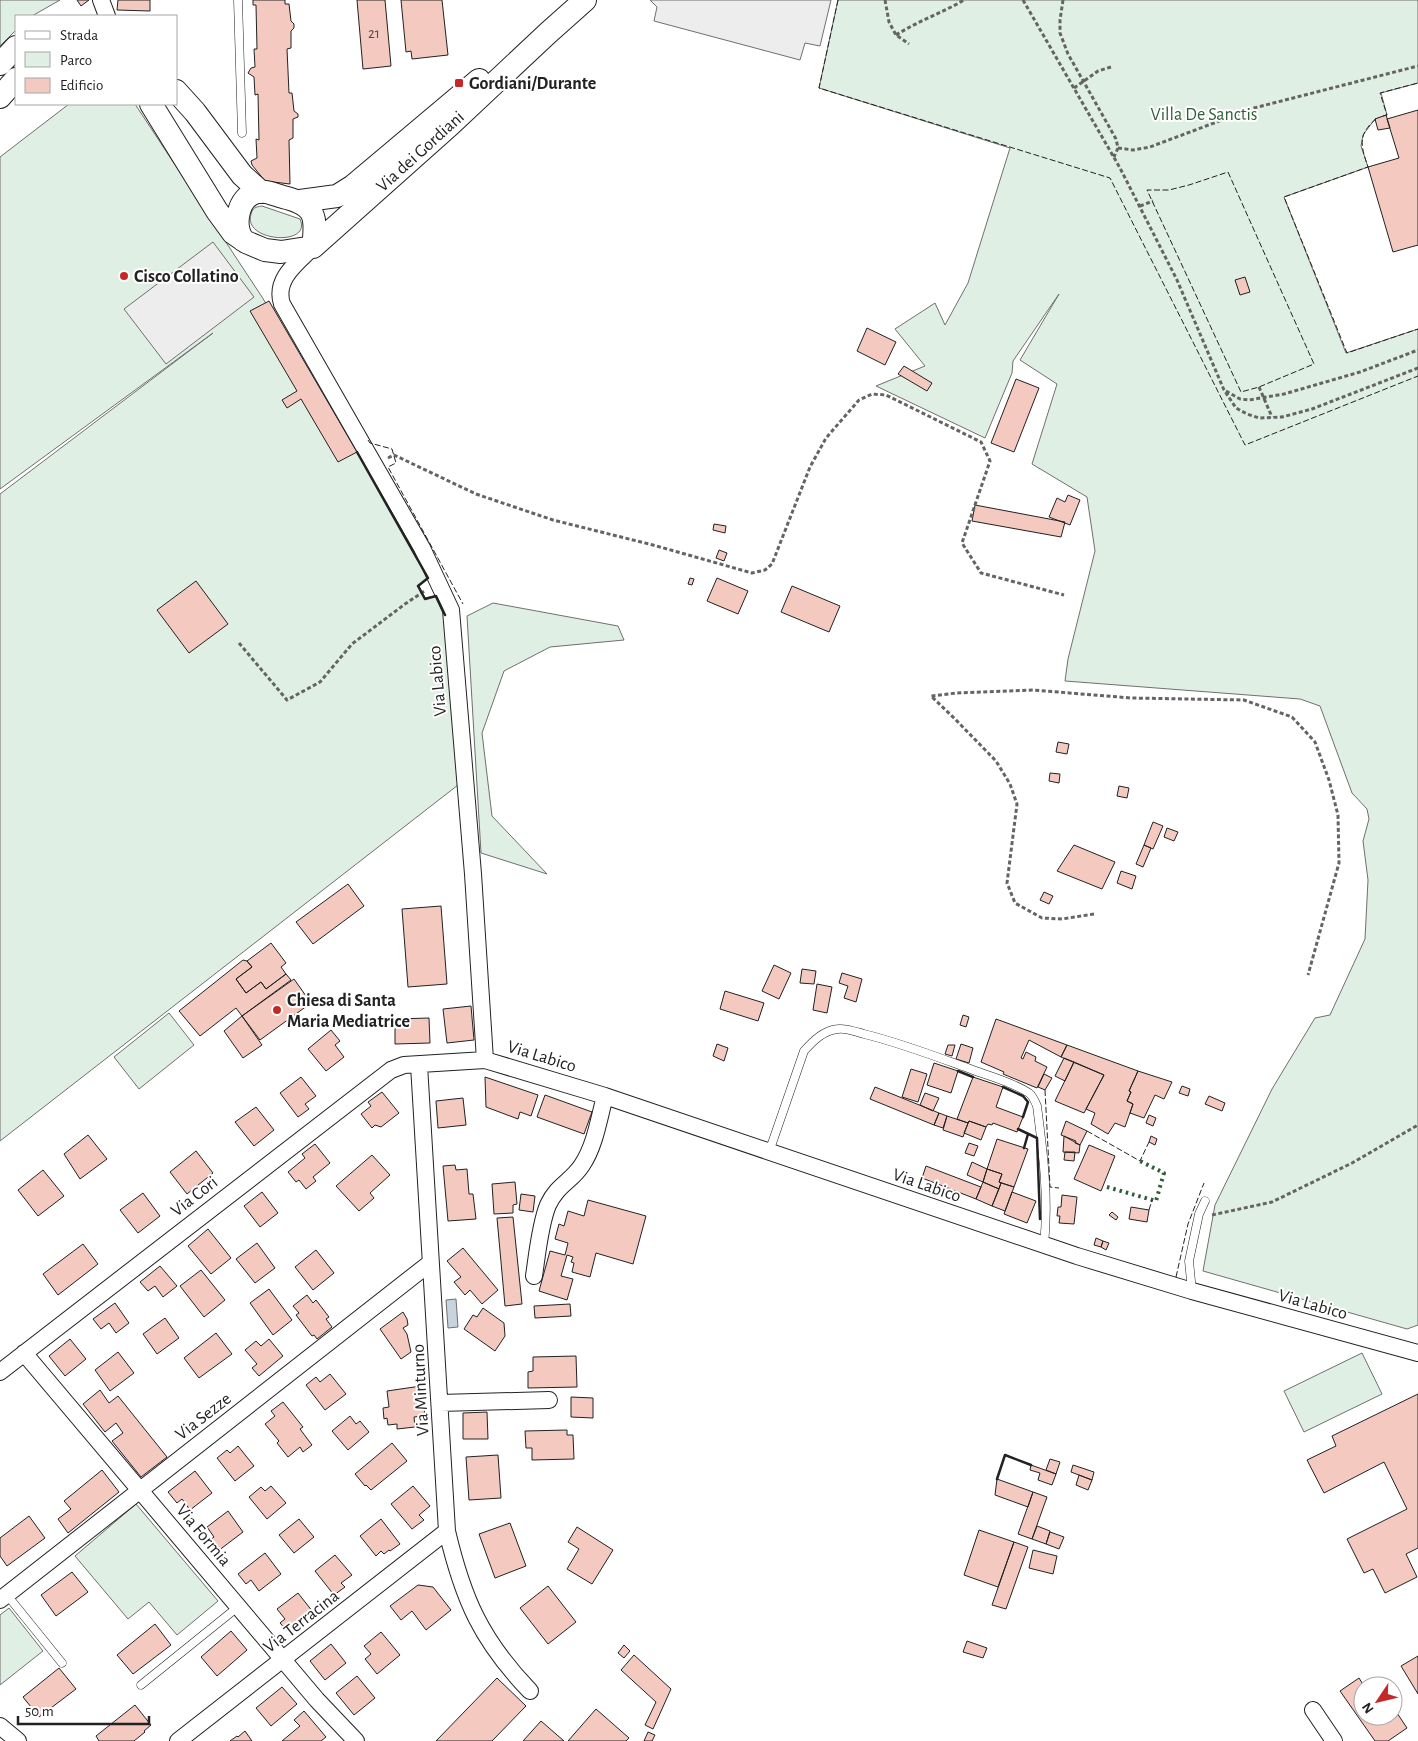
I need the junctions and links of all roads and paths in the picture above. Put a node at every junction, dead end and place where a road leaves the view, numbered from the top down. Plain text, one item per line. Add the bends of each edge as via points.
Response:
1 (101, 0) edge
2 (238, 0) edge
3 (586, 0) edge
4 (885, 0) edge
5 (964, 0) edge
6 (1023, 0) edge
7 (1063, 0) edge
8 (107, 15) edge
9 (548, 33) junction
10 (896, 35) junction
11 (909, 44) dead end
12 (15, 49) edge
13 (0, 64) edge
14 (1418, 66) edge
15 (1111, 67) dead end
16 (15, 80) edge
17 (1083, 80) junction
18 (1074, 88) junction
19 (178, 93) edge
20 (0, 97) edge
21 (153, 105) edge
22 (242, 133) dead end
23 (1118, 148) junction
24 (1114, 157) junction
25 (260, 192) junction
26 (300, 201) junction
27 (1153, 201) dead end
28 (1140, 206) junction
29 (243, 240) junction
30 (313, 248) junction
31 (1418, 350) edge
32 (1418, 368) edge
33 (1259, 387) dead end
34 (1224, 390) junction
35 (1263, 397) junction
36 (1272, 417) junction
37 (374, 465) junction
38 (440, 583) junction
39 (1064, 595) dead end
40 (239, 643) dead end
41 (1094, 914) dead end
42 (1308, 975) dead end
43 (485, 1060) junction
44 (419, 1064) junction
45 (605, 1096) junction
46 (1418, 1125) edge
47 (769, 1152) junction
48 (1205, 1201) dead end
49 (1199, 1214) junction
50 (1044, 1245) junction
51 (430, 1263) junction
52 (534, 1276) dead end
53 (1192, 1291) junction
54 (1418, 1352) edge
55 (24, 1353) junction
56 (0, 1372) edge
57 (549, 1400) dead end
58 (440, 1403) junction
59 (141, 1491) junction
60 (447, 1531) junction
61 (4, 1598) edge
62 (238, 1606) junction
63 (284, 1660) junction
64 (62, 1663) dead end
65 (141, 1684) dead end
66 (530, 1691) dead end
67 (1312, 1710) dead end
68 (0, 1726) edge
69 (18, 1741) edge
70 (178, 1741) edge
71 (356, 1741) edge
72 (1334, 1741) edge

1 - 8 street
2 - 22 lane
3 - 9 street, Via dei Gordiani
4 - 10 path via 889,22
5 - 10 path
6 - 18 path
7 - 17 path via 1060,33
9 - 26 street, Via dei Gordiani via 476,82 353,186 337,196
9 - 30 street, Via dei Gordiani
10 - 11 path
12 - 13 street
14 - 23 path via 1254,108 1150,147
15 - 17 path via 1098,70
16 - 20 street
17 - 18 path
17 - 23 path
18 - 24 path
19 - 25 street via 242,175
21 - 29 street via 226,225
23 - 24 path
24 - 28 path
25 - 26 street
25 - 29 street via 247,197 239,210 238,229
26 - 30 street via 314,220
27 - 28 path
28 - 34 path via 1177,280
29 - 30 street via 276,252
30 - 37 street, Via Labico via 286,276 279,289 280,299
31 - 35 path via 1360,372
32 - 36 path via 1312,409
33 - 35 path
34 - 35 path via 1249,400
34 - 36 path via 1236,408 1259,418
35 - 36 path
37 - 38 street, Via Labico
37 - 39 path via 394,455 476,494 553,520 752,573 765,570 772,564 810,468 826,438 859,400 872,394 886,395 981,442 990,461 962,543 981,574
38 - 40 path via 422,592 359,638 320,682 286,700
38 - 43 street, Via Labico via 451,610
41 - 42 path via 1062,919 1042,918 1015,903 1007,883 1017,804 1010,784 996,761 931,696 1034,690 1131,698 1244,700 1292,717 1315,742 1338,815 1339,863
43 - 44 street, Via Cori
43 - 45 street, Via Labico
44 - 51 street, Via Minturno
44 - 55 street, Via Cori via 391,1070
45 - 47 street, Via Labico
45 - 52 street via 585,1161 554,1193 547,1207
46 - 49 path via 1352,1163 1272,1202 1214,1215
47 - 50 street, Via Labico
47 - 50 lane via 804,1051 814,1040 839,1028 896,1043 1015,1085 1031,1094 1037,1106 1043,1150 1047,1216
48 - 49 lane
49 - 53 lane via 1189,1261
50 - 53 street, Via Labico
51 - 58 street, Via Minturno
51 - 59 street, Via Sezze
53 - 54 street, Via Labico
55 - 56 street, Via Cori
55 - 59 street, Via Formia
57 - 58 street
58 - 60 street, Via Minturno
59 - 61 street, Via Sezze
59 - 62 street, Via Formia
60 - 63 street, Via Terracina
60 - 66 street, Via Minturno via 470,1608 498,1654
61 - 64 lane
62 - 63 street, Via Formia
62 - 65 lane
63 - 70 street, Via Terracina
63 - 71 street, Via Formia
67 - 72 street
68 - 69 street

